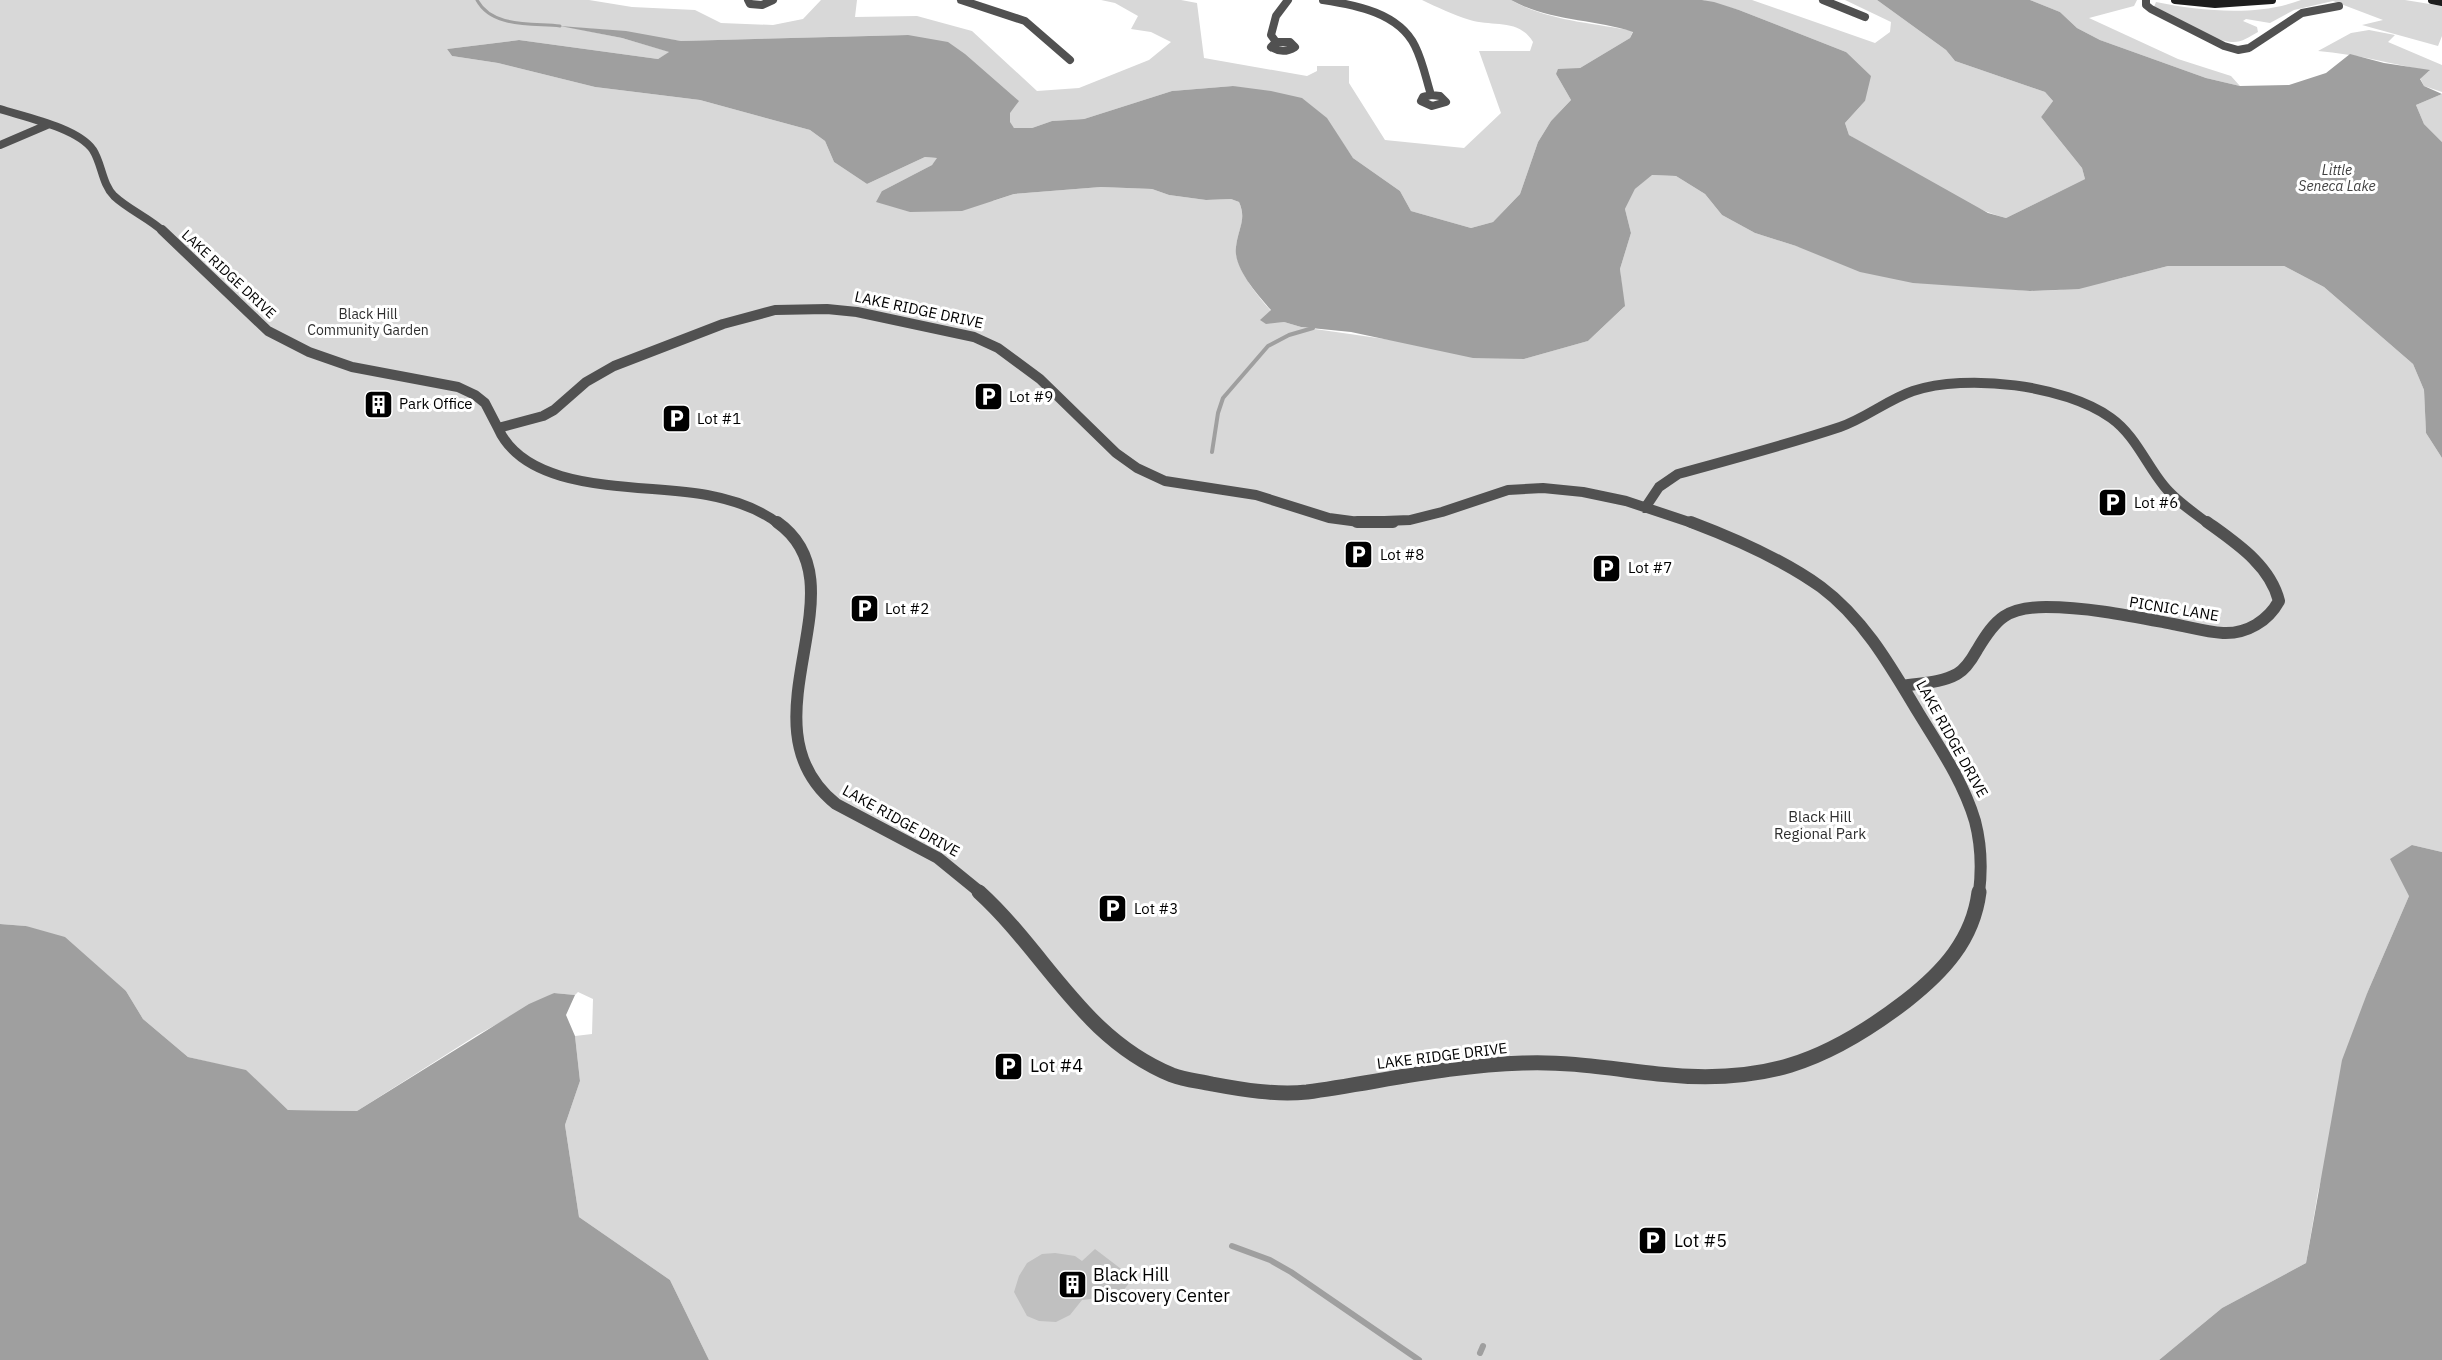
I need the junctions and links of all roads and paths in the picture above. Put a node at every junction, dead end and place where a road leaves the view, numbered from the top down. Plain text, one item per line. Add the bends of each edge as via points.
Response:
1 (748, 0) edge
2 (773, 0) edge
3 (961, 0) edge
4 (1288, 0) edge
5 (1323, 0) edge
6 (1823, 0) edge
7 (2146, 0) edge
8 (2175, 0) edge
9 (2272, 0) edge
10 (2432, 0) edge
11 (2442, 2) edge
12 (2338, 6) dead end
13 (1865, 17) dead end
14 (1276, 42) dead end
15 (1070, 60) dead end
16 (1431, 95) dead end
17 (0, 109) edge
18 (47, 125) junction
19 (0, 145) edge
20 (497, 428) junction
21 (1645, 508) junction
22 (1903, 686) junction

1 - 2 street via 757,5
3 - 15 street via 1025,21
4 - 14 street via 1272,26 1271,35
5 - 16 street via 1358,7 1401,27 1413,42
6 - 13 street
7 - 12 street via 2151,9 2238,50 2249,48 2302,13
8 - 9 street via 2215,4
10 - 11 street
17 - 18 street, LAKE RIDGE DRIVE
18 - 19 street
18 - 20 street, LAKE RIDGE DRIVE via 87,143 114,196 159,227 268,331 315,356 465,389 486,402
20 - 21 street, LAKE RIDGE DRIVE via 543,416 586,382 614,366 723,324 775,310 827,309 904,322 993,344 1042,381 1127,461 1178,485 1259,495 1330,519 1380,525 1418,520 1508,490 1538,487 1565,489
20 - 22 street, LAKE RIDGE DRIVE via 502,441 514,453 527,464 548,472 585,482 730,500 763,512 790,531 807,556 814,586 798,678 795,740 807,767 830,801 908,840 956,870 1001,912 1079,1008 1119,1045 1172,1075 1237,1090 1291,1093 1509,1063 1579,1065 1706,1078 1755,1076 1817,1058 1859,1035 1914,994 1955,955 1978,908 1983,861 1973,811
21 - 22 street, LAKE RIDGE DRIVE via 1730,536 1805,575 1860,623
21 - 22 street, PICNIC LANE via 1659,487 1678,474 1846,425 1907,393 1930,386 1966,383 2014,387 2065,398 2110,417 2135,439 2152,472 2173,497 2265,568 2280,601 2276,611 2257,627 2223,633 2064,606 2018,609 1990,626 1967,666 1958,673

